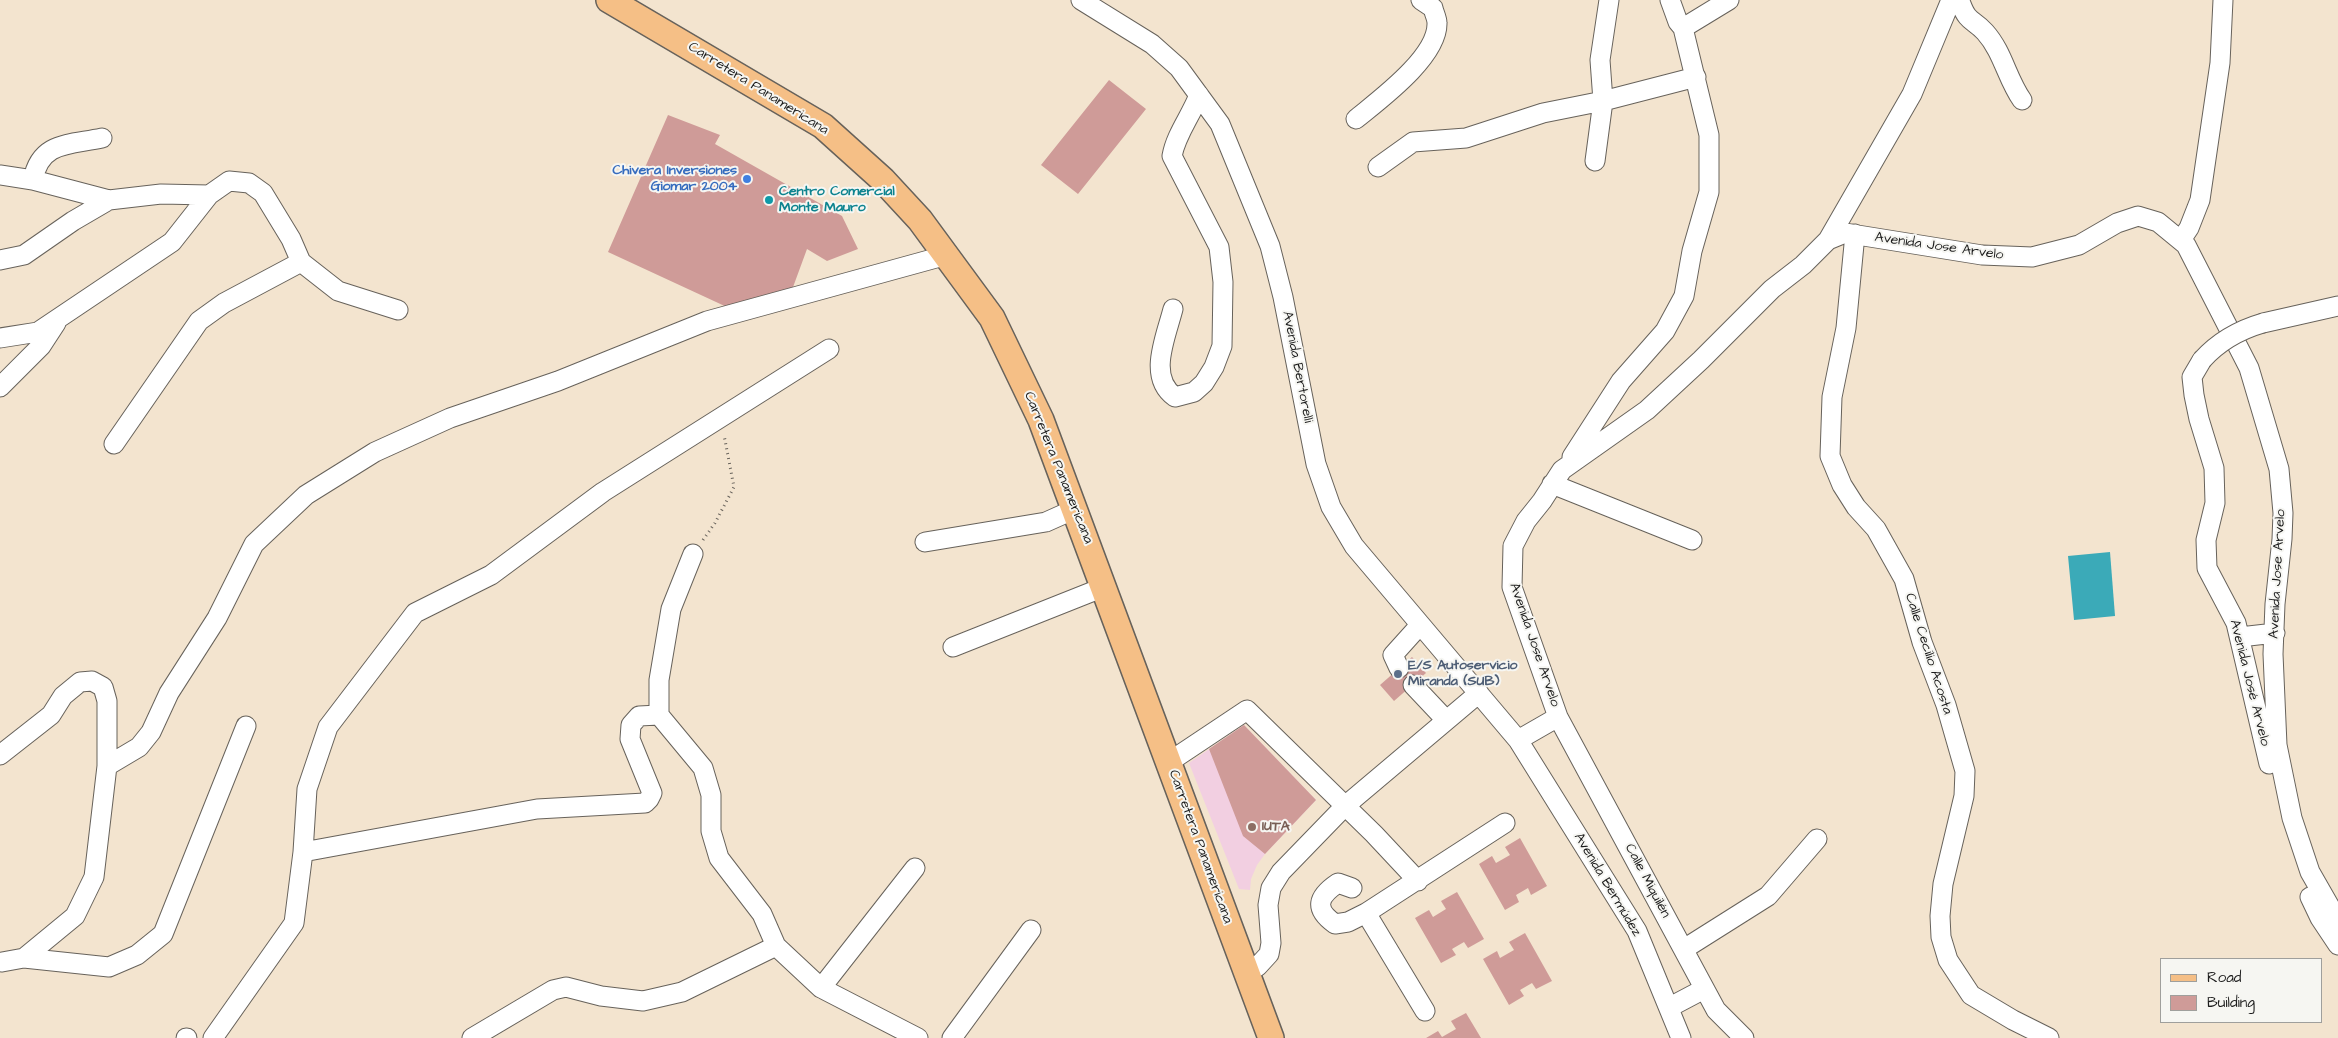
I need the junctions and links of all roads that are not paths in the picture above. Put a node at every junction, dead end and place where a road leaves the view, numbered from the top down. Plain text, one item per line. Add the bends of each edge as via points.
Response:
1 (609, 0) edge
2 (1081, 0) edge
3 (1421, 0) edge
4 (1609, 0) edge
5 (1670, 0) edge
6 (1729, 0) edge
7 (2223, 0) edge
8 (1959, 3) edge
9 (1683, 28) junction
10 (1696, 77) junction
11 (1199, 95) junction
12 (2022, 100) dead end
13 (1604, 101) junction
14 (1356, 119) dead end
15 (102, 138) dead end
16 (1595, 161) dead end
17 (1378, 167) dead end
18 (0, 175) edge
19 (33, 180) junction
20 (209, 195) junction
21 (109, 200) junction
22 (1855, 234) junction
23 (1828, 240) junction
24 (2180, 240) junction
25 (947, 255) junction
26 (0, 260) edge
27 (301, 262) junction
28 (2338, 306) edge
29 (1172, 309) dead end
30 (398, 310) dead end
31 (63, 314) junction
32 (0, 338) edge
33 (829, 349) dead end
34 (0, 387) edge
35 (114, 444) dead end
36 (1557, 477) junction
37 (1075, 509) junction
38 (1692, 540) dead end
39 (925, 542) dead end
40 (693, 554) road end
41 (1104, 587) junction
42 (1420, 625) junction
43 (2275, 633) junction
44 (2240, 637) junction
45 (953, 647) dead end
46 (1399, 668) dead end
47 (1413, 685) dead end
48 (1479, 693) junction
49 (658, 715) junction
50 (1558, 717) junction
51 (1446, 720) junction
52 (246, 726) dead end
53 (1518, 740) junction
54 (0, 755) edge
55 (1169, 762) junction
56 (107, 766) junction
57 (1345, 806) junction
58 (1505, 822) dead end
59 (1817, 839) dead end
60 (303, 852) junction
61 (915, 868) dead end
62 (1418, 881) junction
63 (1352, 888) dead end
64 (1366, 913) junction
65 (2338, 921) edge
66 (1031, 930) dead end
67 (2338, 944) edge
68 (776, 946) junction
69 (1684, 949) junction
70 (24, 958) junction
71 (2, 962) dead end
72 (1246, 974) junction
73 (821, 988) junction
74 (1704, 989) junction
75 (1670, 1007) junction
76 (1425, 1011) dead end
77 (213, 1038) edge
78 (472, 1038) edge
79 (918, 1038) edge
80 (952, 1038) edge
81 (1270, 1038) edge
82 (1681, 1038) edge
83 (1744, 1038) edge
84 (2048, 1038) edge

1 - 25 main road, Carretera Panamericana via 823,126 882,180 920,220
2 - 11 street, Avenida Bertorelli via 1152,44 1179,68
3 - 14 street via 1433,8 1437,24 1430,46 1404,80
4 - 13 street via 1600,60
5 - 9 street
6 - 9 street
7 - 24 street via 2220,63 2200,200 2189,228
8 - 12 street via 1966,17 1996,45
8 - 23 street via 1912,94
9 - 10 street
10 - 13 street
10 - 36 street via 1709,134 1709,192 1692,251 1684,296 1665,332 1621,381
11 - 29 street via 1175,141 1172,156 1219,247 1223,282 1222,346 1204,383 1194,392 1175,397 1159,374
11 - 42 street, Avenida Bertorelli via 1220,124 1270,246 1316,464 1331,507 1354,546
13 - 16 street
13 - 17 street via 1543,113 1466,138 1414,142
15 - 19 street via 50,150 36,163
18 - 19 street
19 - 21 street
20 - 21 street via 161,194
20 - 27 street via 229,181 249,182 263,193
20 - 31 street via 172,242
21 - 26 street via 24,255
22 - 23 street, Avenida Jose Arvelo via 1846,233
22 - 24 street, Avenida Jose Arvelo via 1982,256 2032,257 2079,245 2117,223 2138,216 2158,222
22 - 84 street, Calle Cecilio Acosta via 1846,328 1832,397 1830,456 1842,485 1876,529 1904,579 1965,771 1964,796 1943,884 1941,937 1948,960 1972,995
23 - 36 street, Avenida Jose Arvelo via 1772,289 1647,410
24 - 43 street, Avenida Jose Arvelo via 2197,263 2249,368 2279,469 2282,530
25 - 37 main road, Carretera Panamericana via 992,318 1041,420
25 - 56 street via 707,321 558,381 450,418 375,452 306,495 254,544 217,618 169,693 151,732 139,747
27 - 30 street via 338,291
27 - 35 street via 224,303 199,321
28 - 44 street, Avenida José Arvelo, bridge via 2263,323 2232,335 2213,348 2192,376 2199,419 2214,468 2215,503 2206,540 2207,568
31 - 32 street via 38,332
31 - 34 street via 41,346
33 - 60 street via 603,492 492,575 415,613 328,727 306,789
36 - 38 street
36 - 50 street, Avenida Jose Arvelo via 1518,534 1513,546 1511,569 1512,587
37 - 39 street via 1046,522
37 - 41 main road, Carretera Panamericana
40 - 49 street via 671,609 659,680
41 - 45 street
41 - 55 main road, Carretera Panamericana
42 - 46 street via 1393,655
42 - 48 street, Avenida Bertorelli
43 - 44 street
43 - 65 street, Avenida Jose Arvelo via 2277,745 2292,818 2310,872
44 - 67 street, Avenida José Arvelo via 2290,848 2320,918
47 - 51 street
48 - 51 street
48 - 53 street, Avenida Bertorelli
49 - 60 street via 639,716 631,725 630,739 652,793 645,803 537,809
49 - 68 street via 703,768 711,795 711,832 719,858 762,914
50 - 53 street
50 - 69 street, Calle Miquilén
51 - 57 street
52 - 70 street via 163,934 137,955 109,967
53 - 75 street, Avenida Bermúdez via 1637,931
54 - 56 street via 51,715 63,696 80,682 92,680 102,687 107,701
55 - 57 street via 1247,710
55 - 72 main road, Carretera Panamericana
56 - 70 street via 94,877 75,916
57 - 62 street
57 - 72 street via 1281,872 1271,888 1269,954
58 - 62 street
59 - 69 street via 1768,896
60 - 77 street via 294,923
61 - 73 street
62 - 64 street
63 - 64 street via 1338,883 1325,892 1320,904 1323,914 1335,924
64 - 76 street
66 - 80 street
68 - 73 street
68 - 78 street via 682,992 643,1001 601,996 566,987 554,990
69 - 74 street, Calle Miquilén
70 - 71 street
72 - 81 main road, Carretera Panamericana
73 - 79 street
74 - 75 street
74 - 83 street, Calle Miquilén via 1716,1010
75 - 82 street, Avenida Bermúdez

